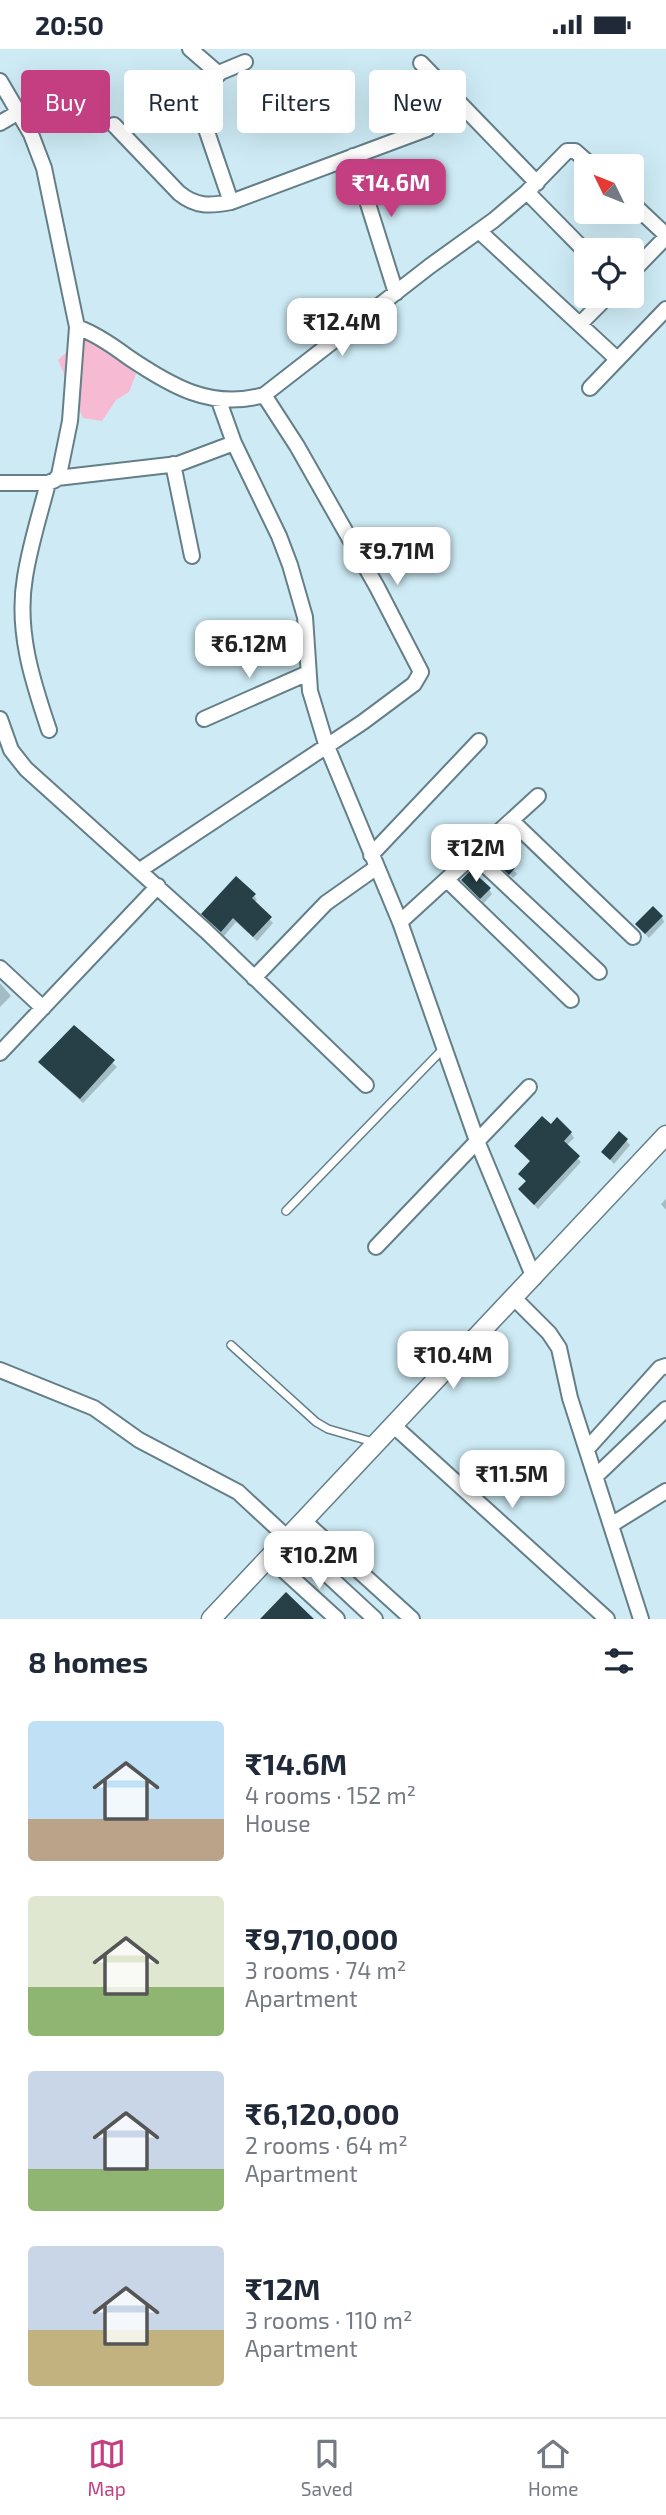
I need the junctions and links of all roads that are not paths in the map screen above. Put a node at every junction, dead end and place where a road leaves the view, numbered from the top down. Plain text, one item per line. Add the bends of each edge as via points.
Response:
1 (190, 49) edge
2 (245, 62) dead end
3 (421, 63) dead end
4 (214, 70) edge
5 (223, 72) edge
6 (0, 81) edge
7 (19, 113) junction
8 (0, 123) edge
9 (114, 125) dead end
10 (207, 133) edge
11 (416, 133) edge
12 (577, 154) edge
13 (353, 156) junction
14 (532, 187) junction
15 (231, 202) junction
16 (644, 215) edge
17 (479, 231) junction
18 (666, 236) edge
19 (574, 238) edge
20 (644, 259) edge
21 (396, 293) junction
22 (596, 308) edge
23 (666, 309) edge
24 (580, 324) junction
25 (76, 327) junction
26 (617, 359) junction
27 (590, 388) dead end
28 (264, 395) junction
29 (219, 401) junction
30 (234, 443) junction
31 (173, 464) junction
32 (52, 480) junction
33 (0, 483) edge
34 (192, 557) dead end
35 (308, 673) junction
36 (0, 719) edge
37 (204, 719) dead end
38 (49, 730) dead end
39 (479, 740) dead end
40 (326, 744) junction
41 (538, 796) dead end
42 (512, 821) junction
43 (474, 855) junction
44 (374, 861) junction
45 (140, 870) junction
46 (447, 880) junction
47 (158, 886) junction
48 (400, 922) junction
49 (633, 937) dead end
50 (0, 968) edge
51 (598, 972) dead end
52 (254, 978) junction
53 (571, 1000) dead end
54 (43, 1008) junction
55 (444, 1048) junction
56 (0, 1053) edge
57 (366, 1085) dead end
58 (528, 1087) dead end
59 (666, 1135) edge
60 (477, 1140) junction
61 (286, 1211) dead end
62 (376, 1247) dead end
63 (534, 1278) junction
64 (514, 1298) junction
65 (231, 1345) dead end
66 (666, 1366) edge
67 (0, 1370) edge
68 (666, 1409) edge
69 (394, 1426) junction
70 (377, 1443) junction
71 (587, 1449) junction
72 (596, 1476) junction
73 (666, 1491) edge
74 (304, 1521) junction
75 (611, 1525) junction
76 (286, 1538) junction
77 (269, 1557) junction
78 (211, 1619) edge
79 (337, 1619) edge
80 (375, 1619) edge
81 (412, 1619) edge
82 (607, 1619) edge
83 (641, 1619) edge

1 - 4 street
2 - 5 street
3 - 14 street
6 - 7 street
7 - 8 street
7 - 25 street via 44,168
9 - 15 street via 189,201 209,206
10 - 15 street
11 - 13 street
12 - 14 street via 571,149 564,154
13 - 15 street
13 - 21 street
14 - 17 street
14 - 19 street
16 - 18 street
17 - 21 street
17 - 24 street
18 - 20 street
21 - 28 street
22 - 24 street
23 - 26 street
24 - 26 street
25 - 29 street via 160,377
25 - 32 street via 66,450
26 - 27 street
28 - 29 street
28 - 40 street via 421,672 414,684
29 - 30 street
30 - 31 street
30 - 35 street via 290,565 305,617
31 - 32 street
31 - 34 street
32 - 33 street
32 - 38 street via 25,577 23,619 29,665
35 - 37 street
35 - 40 street
36 - 45 street via 11,750 26,769
39 - 44 street
40 - 44 street
40 - 45 street
41 - 42 street
42 - 43 street
42 - 49 street
43 - 46 street
43 - 51 street
44 - 48 street
44 - 52 street
45 - 47 street
46 - 48 street
46 - 53 street
47 - 52 street
47 - 54 street
48 - 55 street
50 - 54 street
52 - 57 street
54 - 56 street
55 - 60 street
55 - 61 lane
58 - 60 street
59 - 63 street
60 - 62 street
60 - 63 street
63 - 64 street
64 - 69 street
64 - 71 street via 558,1348
65 - 70 lane via 316,1422
66 - 71 street
67 - 76 street via 94,1408 139,1440 238,1492
68 - 72 street
69 - 70 street
69 - 82 street
70 - 74 street
71 - 72 street
72 - 75 street
73 - 75 street
74 - 76 street
74 - 81 street
75 - 83 street
76 - 77 street
76 - 80 street
77 - 78 street
77 - 79 street

